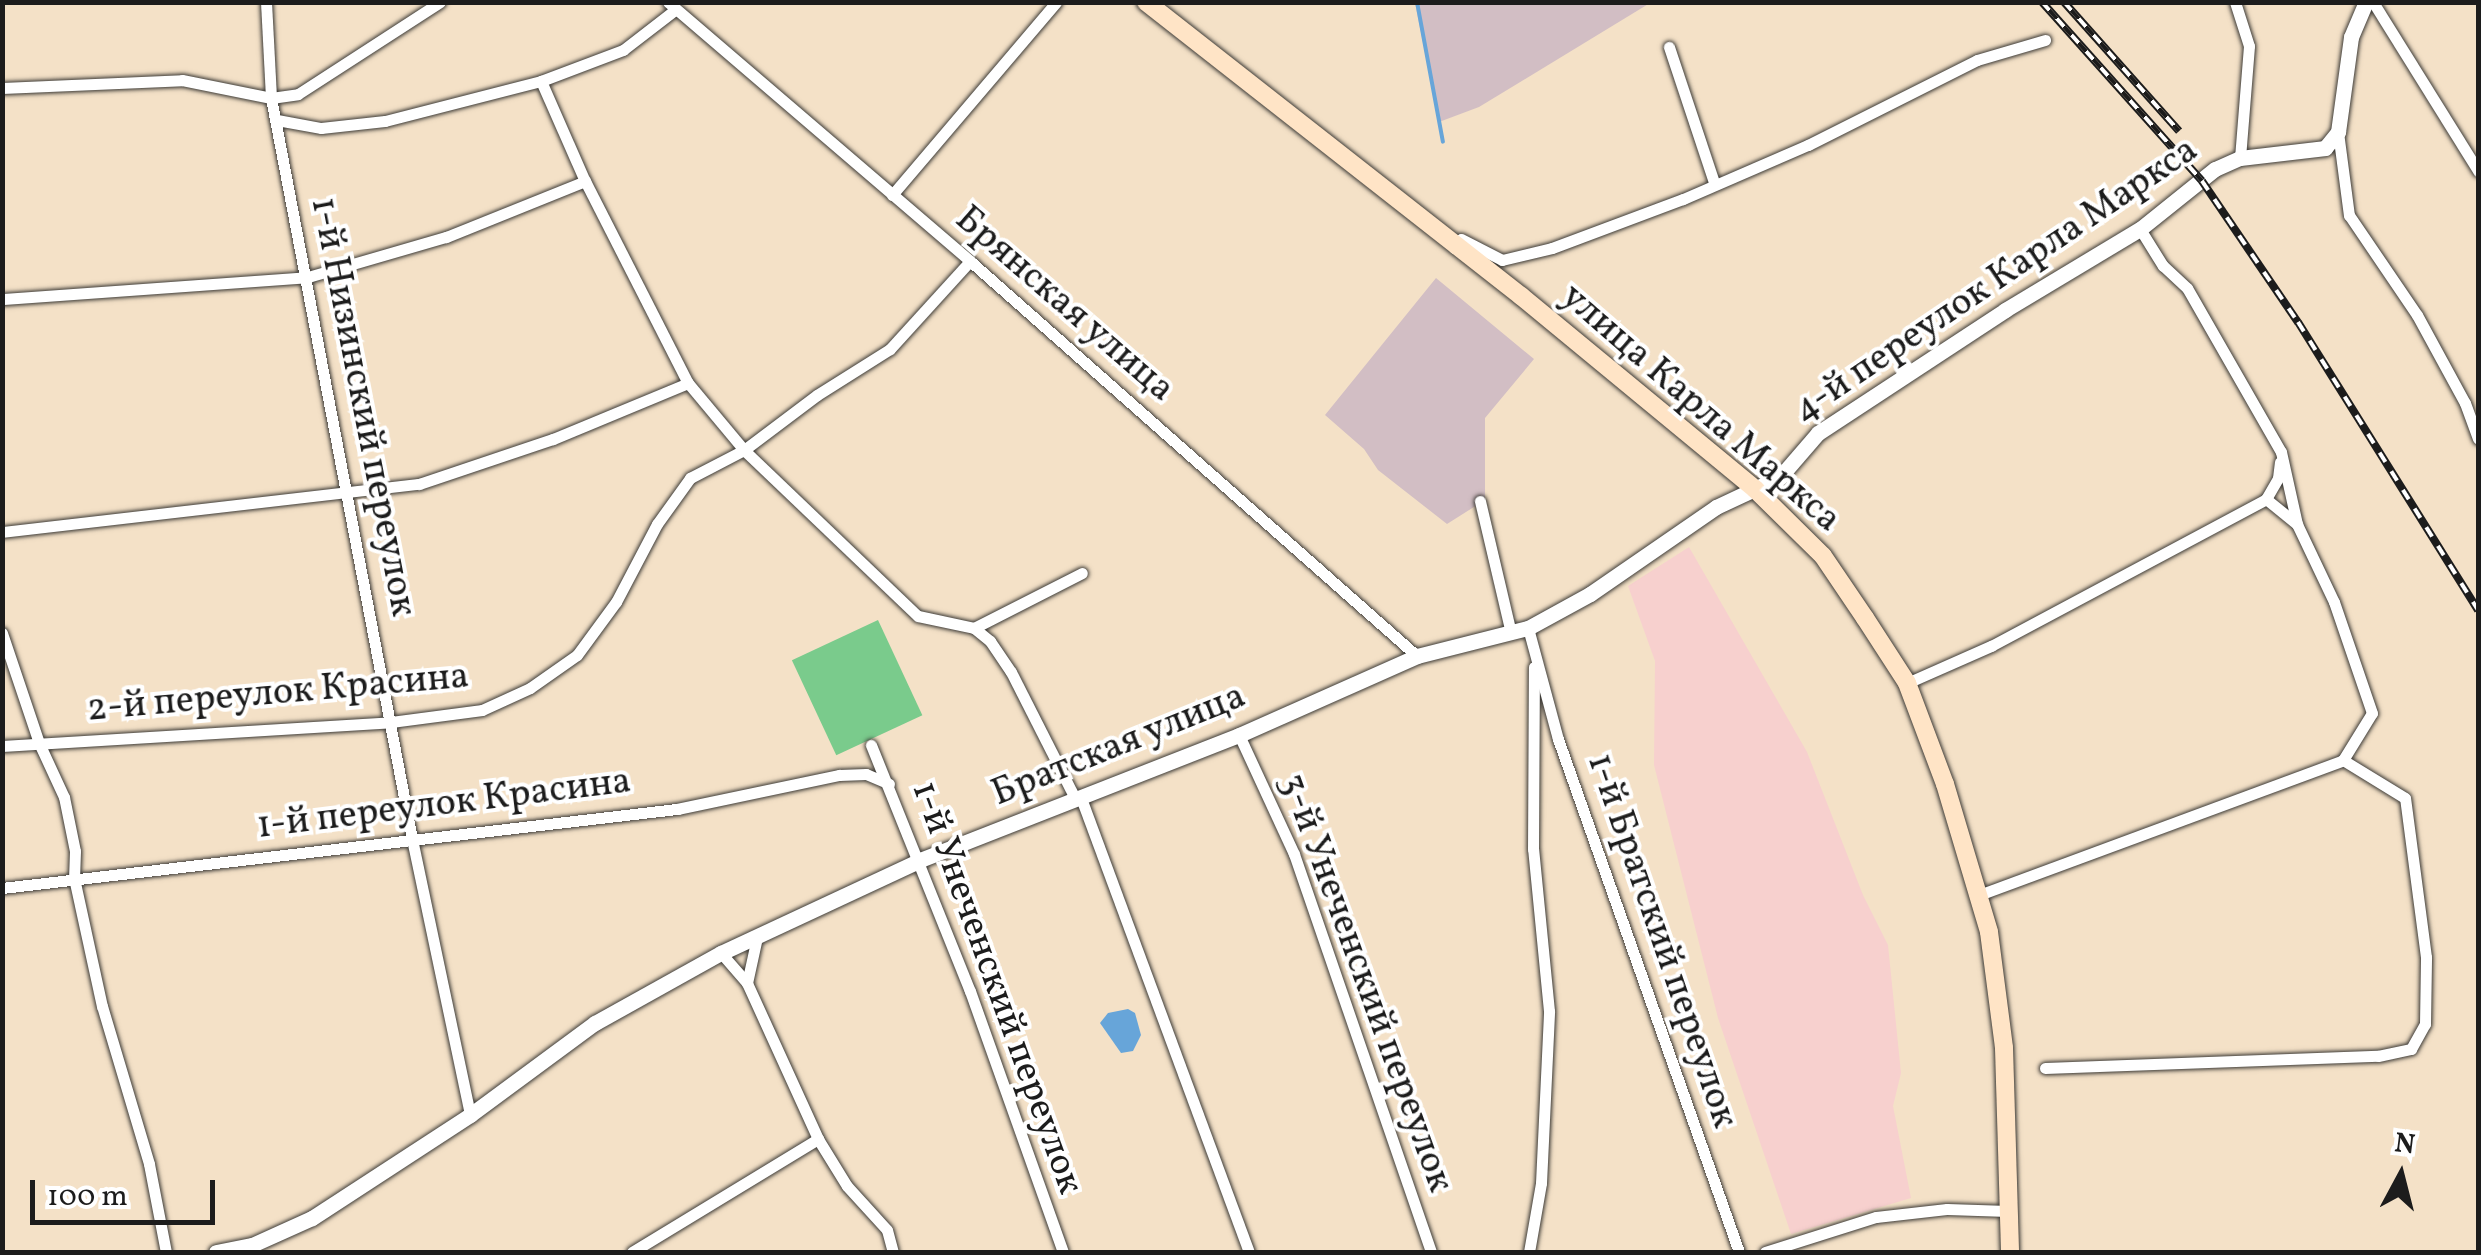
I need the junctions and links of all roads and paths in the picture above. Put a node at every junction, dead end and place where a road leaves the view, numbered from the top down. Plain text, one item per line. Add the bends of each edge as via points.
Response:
1 (266, 2) edge
2 (440, 2) edge
3 (1056, 2) edge
4 (1146, 2) edge
5 (2235, 2) edge
6 (2370, 2) edge
7 (671, 6) edge
8 (2045, 40) dead end
9 (1669, 47) dead end
10 (541, 81) junction
11 (2, 88) edge
12 (271, 98) junction
13 (277, 120) junction
14 (2338, 132) junction
15 (2240, 158) junction
16 (2478, 172) edge
17 (585, 182) junction
18 (1714, 182) junction
19 (892, 195) junction
20 (2140, 229) junction
21 (1454, 248) junction
22 (970, 261) junction
23 (308, 277) junction
24 (2, 300) edge
25 (688, 383) junction
26 (2478, 439) edge
27 (744, 450) junction
28 (2282, 452) junction
29 (1755, 489) junction
30 (347, 490) junction
31 (2266, 498) junction
32 (1480, 501) dead end
33 (2297, 524) junction
34 (2, 532) edge
35 (1082, 573) dead end
36 (974, 628) junction
37 (1528, 628) junction
38 (2, 633) edge
39 (1511, 633) junction
40 (1534, 648) junction
41 (1417, 656) junction
42 (1907, 684) junction
43 (391, 722) junction
44 (1239, 734) junction
45 (39, 743) junction
46 (2, 746) edge
47 (870, 746) dead end
48 (2343, 760) junction
49 (889, 784) junction
50 (1078, 798) junction
51 (412, 839) junction
52 (920, 860) junction
53 (74, 878) junction
54 (2, 888) edge
55 (1978, 895) junction
56 (757, 936) junction
57 (721, 952) junction
58 (748, 983) junction
59 (2046, 1068) dead end
60 (470, 1114) junction
61 (818, 1139) junction
62 (2008, 1211) junction
63 (254, 1249) edge
64 (166, 1252) edge
65 (216, 1252) edge
66 (632, 1252) edge
67 (892, 1252) edge
68 (1063, 1252) edge
69 (1249, 1252) edge
70 (1431, 1252) edge
71 (1528, 1252) edge
72 (1739, 1252) edge
73 (1765, 1252) edge
74 (2010, 1252) edge

1 - 12 street, 1-й Низинский переулок
2 - 12 street via 298,94
3 - 19 street
4 - 21 main road, улица Карла Маркса
5 - 15 street via 2248,46
6 - 14 street via 2351,38
6 - 16 street
7 - 10 street via 623,50
7 - 19 street, Брянская улица
8 - 18 street via 1977,60 1808,145
9 - 18 street
10 - 13 street via 385,121 321,128
10 - 17 street
11 - 12 street via 182,80
12 - 13 street, 1-й Низинский переулок
13 - 23 street, 1-й Низинский переулок
14 - 15 street, 4-й переулок Карла Маркса via 2325,148
14 - 26 street via 2349,215 2417,315
15 - 20 street, 4-й переулок Карла Маркса via 2211,172
17 - 23 street via 446,238
17 - 25 street
18 - 21 street via 1552,248 1502,260 1461,238
19 - 22 street, Брянская улица
20 - 28 street via 2163,266 2187,288
20 - 29 street, 4-й переулок Карла Маркса via 1864,402 1818,434 1780,476
21 - 29 main road, улица Карла Маркса
22 - 27 street, 2-й переулок Красина via 890,350
22 - 41 street, Брянская улица
23 - 24 street
23 - 30 street, 1-й Низинский переулок
25 - 27 street
25 - 30 street via 554,439 419,484
27 - 36 street via 918,616
27 - 43 street, 2-й переулок Красина via 690,478 577,654 530,688 482,710
28 - 31 street
28 - 33 street
29 - 37 street, Братская улица via 1716,506 1590,594
29 - 42 main road, улица Карла Маркса via 1822,556
30 - 34 street
30 - 43 street, 1-й Низинский переулок
31 - 33 street
31 - 42 street
32 - 39 street
33 - 48 street via 2334,602 2372,713
35 - 36 street
36 - 50 street via 1012,672
37 - 39 street, Братская улица
37 - 40 street, 1-й Братский переулок
38 - 45 street
39 - 41 street, Братская улица
40 - 71 street, 1-й Братский переулок via 1533,849 1549,1011 1541,1183
40 - 72 street, 1-й Братский переулок via 1594,846
41 - 44 street, Братская улица
42 - 55 main road, улица Карла Маркса
43 - 45 street, 2-й переулок Красина
43 - 51 street, 1-й Низинский переулок
44 - 50 street, Братская улица
44 - 70 street, 3-й Унеченский переулок via 1294,854
45 - 46 street, 2-й переулок Красина
45 - 53 street via 64,797
47 - 49 street, 1-й Унеченский переулок
48 - 55 street
48 - 59 street via 2405,798 2426,957 2425,1024 2411,1050
49 - 51 street, 1-й переулок Красина via 866,774 839,774 677,809
49 - 52 street, 1-й Унеченский переулок
50 - 52 street, Братская улица
50 - 69 street
51 - 53 street, 1-й переулок Красина
51 - 60 street, 1-й Низинский переулок
52 - 56 street, Братская улица
52 - 68 street, 1-й Унеченский переулок
53 - 54 street, 1-й переулок Красина
53 - 64 street
55 - 62 main road, улица Карла Маркса via 2004,1048
56 - 57 street, Братская улица
56 - 58 street
57 - 58 street
57 - 60 street, Братская улица via 595,1023
58 - 61 street
60 - 63 street, Братская улица
61 - 66 street
61 - 67 street via 847,1186 887,1230
62 - 73 street via 1876,1217
62 - 74 main road, улица Карла Маркса
63 - 65 street, Братская улица

